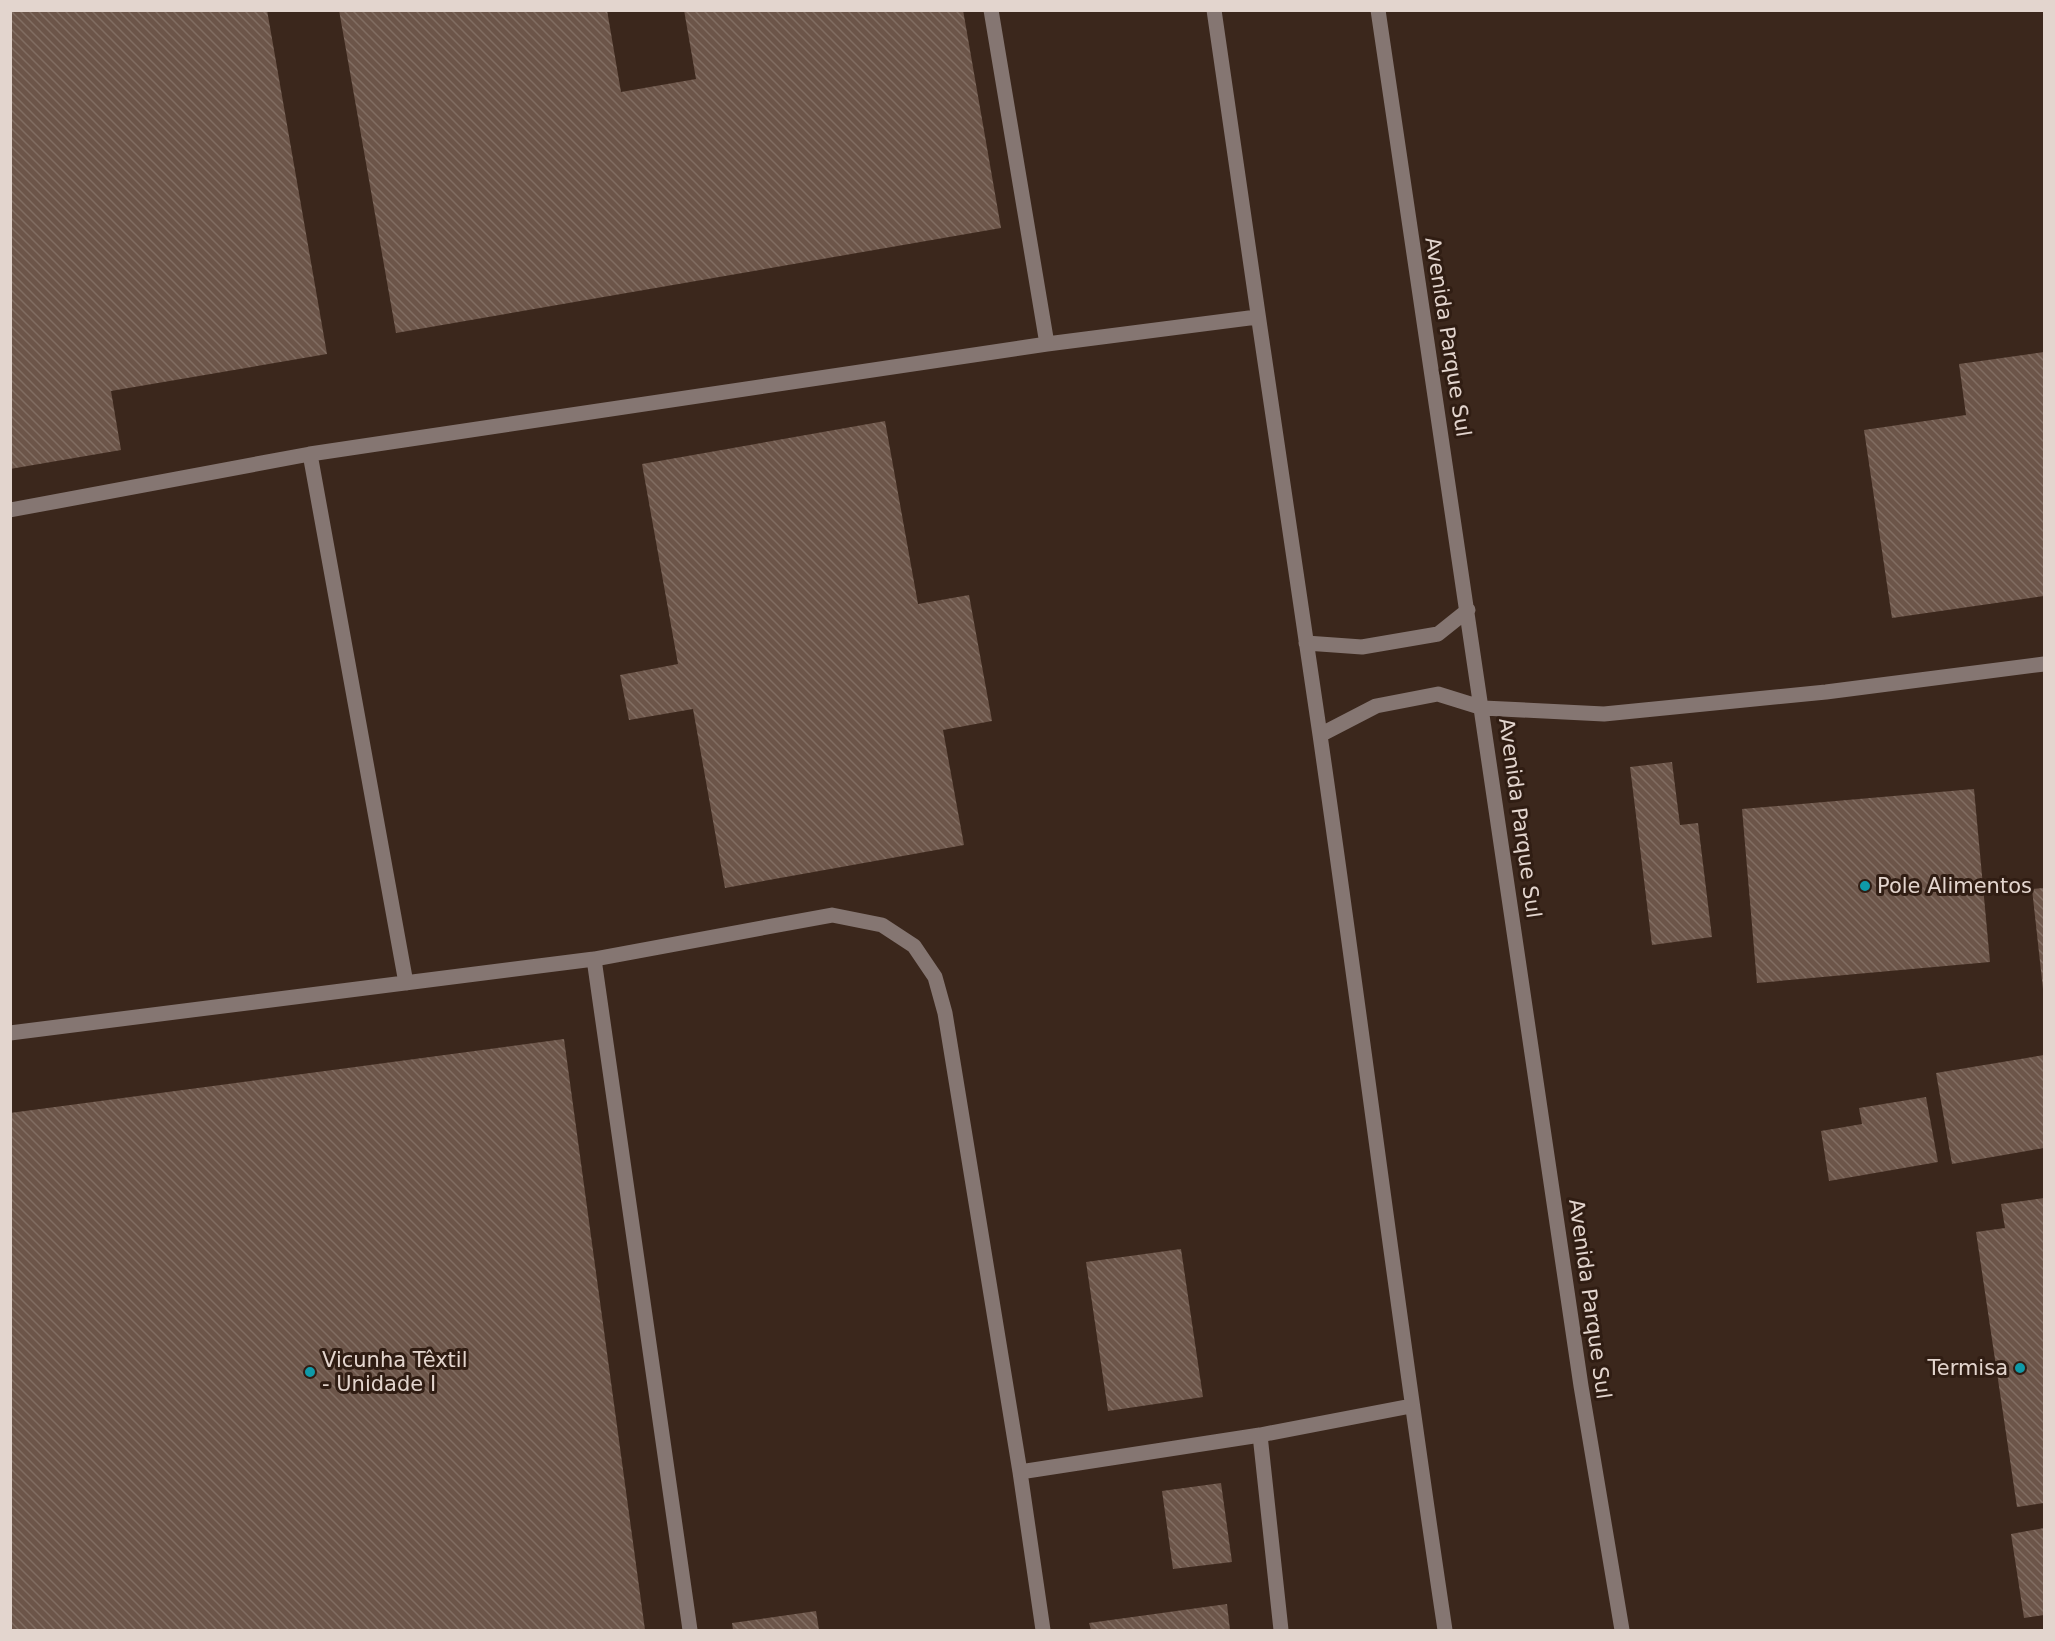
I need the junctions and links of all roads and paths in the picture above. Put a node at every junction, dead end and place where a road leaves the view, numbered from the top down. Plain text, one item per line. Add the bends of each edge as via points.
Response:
1 (991, 10) edge
2 (1214, 10) edge
3 (1378, 10) edge
4 (1257, 317) junction
5 (1047, 344) junction
6 (310, 454) junction
7 (10, 510) edge
8 (1468, 610) junction
9 (1306, 643) junction
10 (2044, 664) edge
11 (1483, 708) junction
12 (1320, 735) junction
13 (594, 959) junction
14 (406, 983) junction
15 (10, 1033) edge
16 (1411, 1406) junction
17 (1260, 1435) junction
18 (1020, 1472) junction
19 (690, 1630) edge
20 (1043, 1630) edge
21 (1281, 1630) edge
22 (1445, 1630) edge
23 (1622, 1630) edge

1 - 5 street
2 - 4 street
3 - 8 street, Avenida Parque Sul
4 - 5 street
4 - 9 street
5 - 6 street
6 - 7 street
6 - 14 street
8 - 9 street via 1438,634 1362,647
8 - 11 street, Avenida Parque Sul
9 - 12 street
10 - 11 street via 1826,692 1604,714
11 - 12 street via 1438,694 1376,706
11 - 23 street, Avenida Parque Sul via 1581,1386
12 - 16 street
13 - 14 street
13 - 18 street via 832,915 882,925 914,945 935,977 945,1013
13 - 19 street
14 - 15 street
16 - 17 street
16 - 22 street
17 - 18 street
17 - 21 street
18 - 20 street

